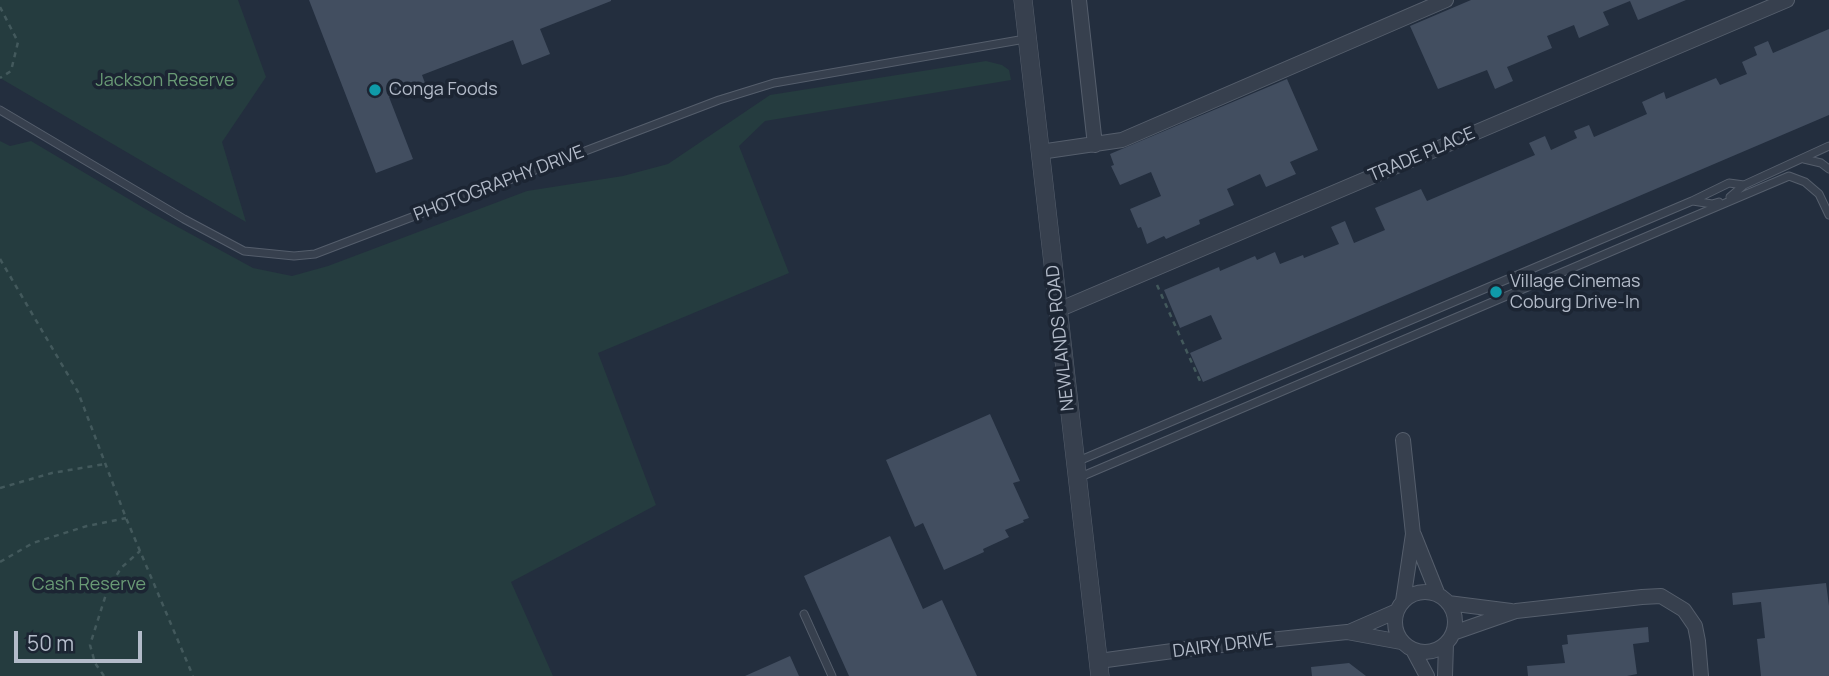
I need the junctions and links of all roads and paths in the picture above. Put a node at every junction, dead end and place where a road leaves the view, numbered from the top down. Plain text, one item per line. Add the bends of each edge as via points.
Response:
1 (1023, 0) edge
2 (1079, 0) edge
3 (1446, 0) edge
4 (1787, 0) edge
5 (0, 7) edge
6 (1027, 38) junction
7 (0, 78) edge
8 (0, 110) edge
9 (1095, 145) junction
10 (1829, 146) edge
11 (1040, 152) junction
12 (1803, 159) junction
13 (1829, 169) edge
14 (1744, 185) junction
15 (1692, 201) junction
16 (1829, 215) edge
17 (0, 259) edge
18 (1150, 270) junction
19 (1058, 310) junction
20 (1200, 381) dead end
21 (1404, 440) dead end
22 (105, 464) junction
23 (1077, 471) junction
24 (0, 488) edge
25 (126, 519) junction
26 (1413, 534) junction
27 (140, 551) junction
28 (0, 562) edge
29 (1443, 599) junction
30 (1400, 606) junction
31 (1516, 611) junction
32 (804, 614) dead end
33 (1347, 632) junction
34 (1450, 638) junction
35 (1407, 646) junction
36 (1099, 669) edge
37 (104, 676) edge
38 (193, 676) edge
39 (832, 676) edge
40 (1427, 676) edge
41 (1445, 676) edge
42 (1701, 676) edge

1 - 6 street, NEWLANDS ROAD
2 - 9 street
3 - 9 street via 1122,140
4 - 18 street, TRADE PLACE
5 - 7 path via 18,42 11,71
6 - 8 lane, PHOTOGRAPHY DRIVE via 774,83 315,254 294,257 244,251
6 - 11 street, NEWLANDS ROAD
9 - 11 street
10 - 12 lane
11 - 19 street, NEWLANDS ROAD
12 - 13 lane
12 - 14 lane
14 - 15 lane via 1729,183
14 - 15 lane via 1713,204
15 - 23 lane
16 - 23 lane via 1819,194 1789,176
17 - 22 path via 78,392
18 - 19 street, TRADE PLACE
18 - 20 path
19 - 23 street, NEWLANDS ROAD
21 - 26 street
22 - 24 path
22 - 25 path
23 - 36 street, NEWLANDS ROAD
25 - 27 path
25 - 28 path via 33,543
26 - 29 street
26 - 30 street
27 - 37 path via 121,568 107,591 90,645
27 - 38 path
29 - 30 street via 1420,593
29 - 31 street
29 - 34 street via 1455,617
30 - 33 street, DAIRY DRIVE
30 - 35 street via 1395,627
31 - 34 street
31 - 42 street via 1661,596 1684,610 1695,626
32 - 39 lane
33 - 35 street, DAIRY DRIVE
33 - 36 street, DAIRY DRIVE via 1202,647
34 - 35 street via 1431,652
34 - 41 street
35 - 40 street

